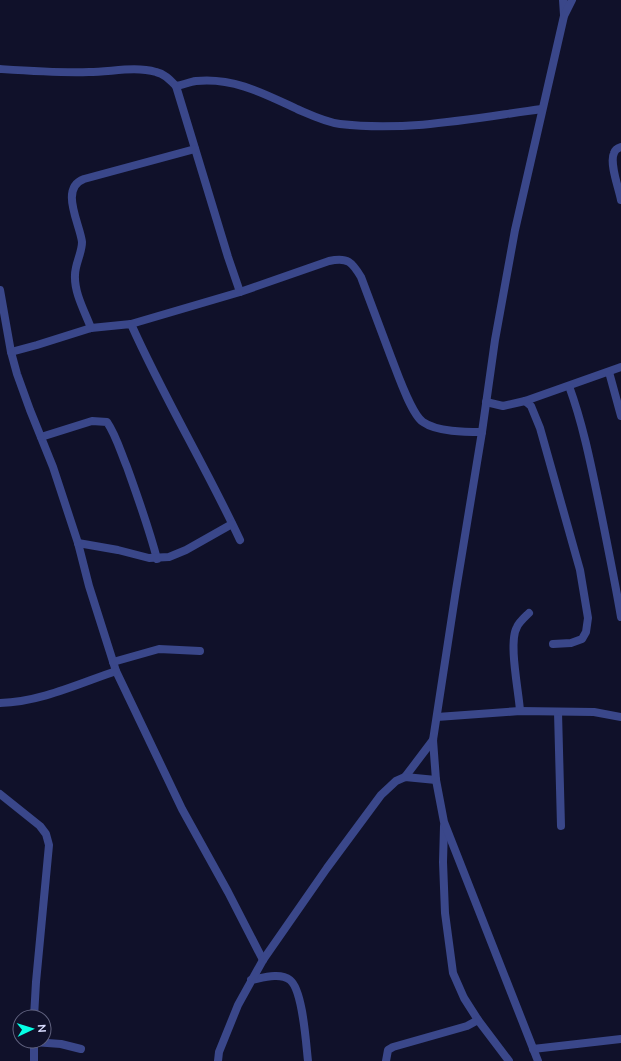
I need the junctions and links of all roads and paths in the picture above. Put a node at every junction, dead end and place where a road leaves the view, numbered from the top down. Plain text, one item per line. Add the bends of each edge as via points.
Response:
1 (563, 0) edge
2 (572, 0) edge
3 (564, 16) junction
4 (0, 69) edge
5 (176, 86) junction
6 (542, 109) junction
7 (621, 147) edge
8 (195, 149) junction
9 (621, 200) edge
10 (0, 290) edge
11 (240, 292) junction
12 (131, 324) junction
13 (91, 328) junction
14 (11, 352) junction
15 (621, 368) edge
16 (610, 372) junction
17 (569, 386) junction
18 (525, 401) junction
19 (486, 402) junction
20 (621, 416) edge
21 (482, 432) junction
22 (41, 437) junction
23 (232, 524) junction
24 (240, 540) dead end
25 (78, 543) junction
26 (157, 559) junction
27 (529, 613) dead end
28 (621, 617) edge
29 (553, 644) dead end
30 (200, 651) dead end
31 (113, 662) junction
32 (116, 671) junction
33 (0, 703) edge
34 (520, 711) junction
35 (558, 712) junction
36 (437, 716) junction
37 (621, 717) edge
38 (433, 740) junction
39 (405, 777) junction
40 (436, 780) junction
41 (0, 794) edge
42 (444, 822) junction
43 (561, 826) dead end
44 (263, 960) junction
45 (251, 980) junction
46 (34, 1009) edge
47 (478, 1020) junction
48 (621, 1039) edge
49 (52, 1043) edge
50 (34, 1049) edge
51 (81, 1049) dead end
52 (533, 1049) junction
53 (34, 1061) edge
54 (218, 1061) edge
55 (308, 1061) edge
56 (386, 1061) edge
57 (510, 1061) edge
58 (538, 1061) edge

1 - 3 street
2 - 3 street
3 - 6 street
4 - 5 street via 49,72 143,70 165,75
5 - 6 street via 195,81 227,82 253,89 317,118 356,126 440,124
5 - 8 street
6 - 19 street via 515,230
7 - 9 street via 615,150 613,163
8 - 11 street
8 - 13 street via 77,181 75,184 71,198 82,243 75,270 75,283
10 - 14 street
11 - 12 street
11 - 21 street via 329,261 349,261 361,277 405,394 419,420 443,429
12 - 13 street
12 - 23 street
13 - 14 street
14 - 22 street
15 - 16 street
16 - 17 street
16 - 20 street
17 - 18 street
17 - 28 street via 588,451
18 - 19 street via 502,406
18 - 29 street via 536,416 552,470 580,570 588,618 582,639
19 - 21 street
21 - 36 street
22 - 25 street
22 - 26 street via 92,421 107,422 144,514
23 - 24 street
23 - 26 street via 186,550
25 - 26 street
25 - 31 street
27 - 34 street via 517,627 514,637
30 - 31 street via 159,649
31 - 32 street
32 - 33 street via 35,699
32 - 44 street via 182,809
34 - 35 street
34 - 36 street
35 - 37 street via 594,712
35 - 43 street
36 - 38 street
38 - 39 street
38 - 40 street
39 - 40 street
39 - 44 street via 396,781 377,800
40 - 42 street
41 - 46 street via 40,826 49,845
42 - 47 street via 445,913 453,973 464,998
42 - 52 street
44 - 45 street
45 - 54 street via 238,1005 219,1052
45 - 55 street via 273,976 290,980 296,988 301,1005
47 - 56 street via 466,1026 392,1047 388,1050
47 - 57 street
48 - 52 street
49 - 51 street
50 - 53 street
52 - 58 street

